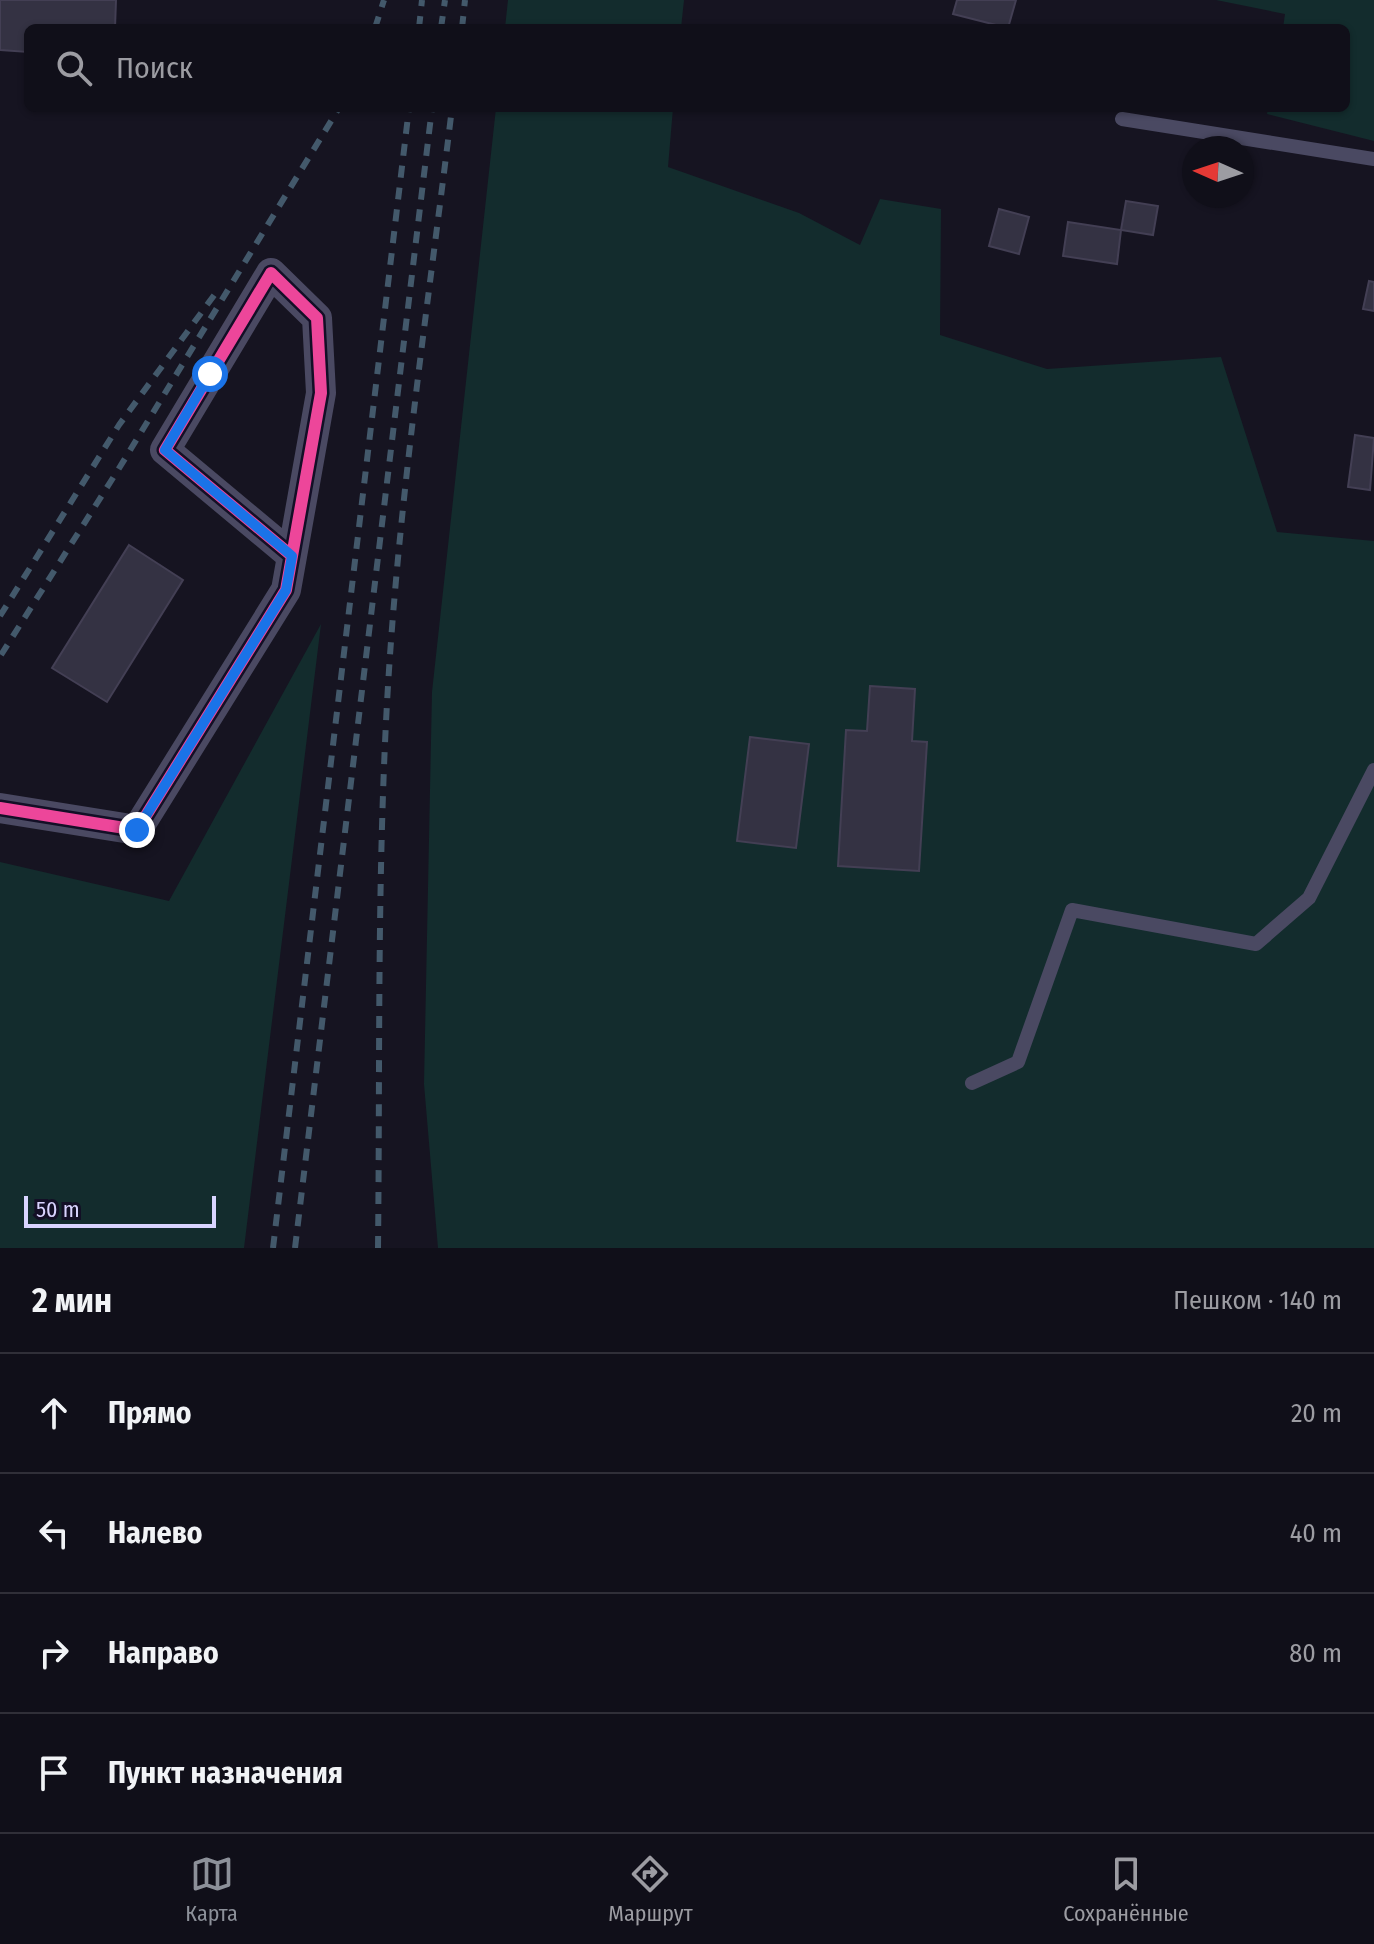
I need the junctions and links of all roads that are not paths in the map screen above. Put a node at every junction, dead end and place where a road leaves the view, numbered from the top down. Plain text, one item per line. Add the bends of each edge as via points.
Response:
1 (1122, 119) dead end
2 (1374, 159) edge
3 (292, 556) junction
4 (1374, 770) edge
5 (0, 808) edge
6 (972, 1083) dead end

1 - 2 lane
3 - 3 street via 321,393 317,318 271,273 165,450
3 - 5 street via 286,590 137,830
4 - 6 lane via 1309,898 1256,944 1072,910 1018,1062

